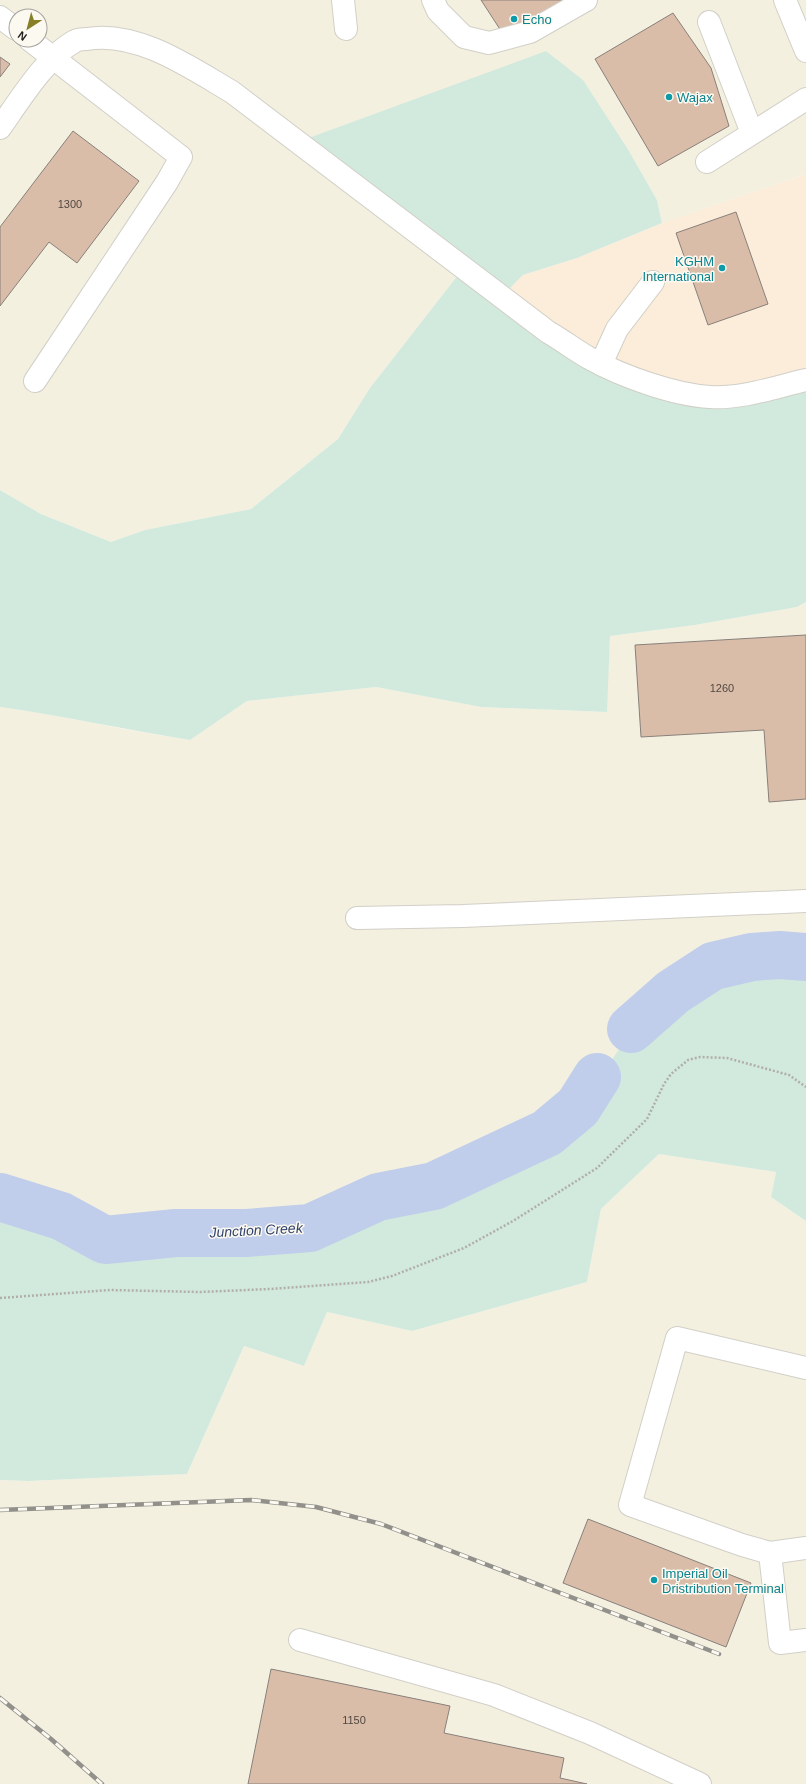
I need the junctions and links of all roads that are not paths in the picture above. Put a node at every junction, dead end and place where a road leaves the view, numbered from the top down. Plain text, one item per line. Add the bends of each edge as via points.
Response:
1 (343, 0) edge
2 (433, 0) edge
3 (586, 0) edge
4 (785, 0) edge
5 (710, 22) dead end
6 (346, 29) dead end
7 (41, 48) edge
8 (806, 51) edge
9 (54, 58) junction
10 (806, 99) edge
11 (0, 128) edge
12 (752, 133) junction
13 (707, 162) dead end
14 (653, 282) dead end
15 (601, 364) junction
16 (806, 380) edge
17 (35, 381) dead end
18 (806, 901) edge
19 (357, 918) dead end
20 (806, 1368) edge
21 (806, 1548) edge
22 (770, 1553) junction
23 (300, 1640) dead end
24 (806, 1640) edge
25 (700, 1784) edge

1 - 6 street
2 - 3 street via 438,11 464,37 489,43 530,32
4 - 8 street
5 - 12 street
7 - 9 street
9 - 11 street
9 - 15 street via 76,41 98,37 130,40 178,60 232,92 542,327
9 - 17 street via 181,157
10 - 12 street
12 - 13 street
14 - 15 street via 617,329
15 - 16 street via 674,392 711,397 740,395
18 - 19 street via 463,916
20 - 22 street via 676,1338 630,1505
21 - 22 street
22 - 24 street via 780,1642
23 - 25 street via 494,1695 590,1733

